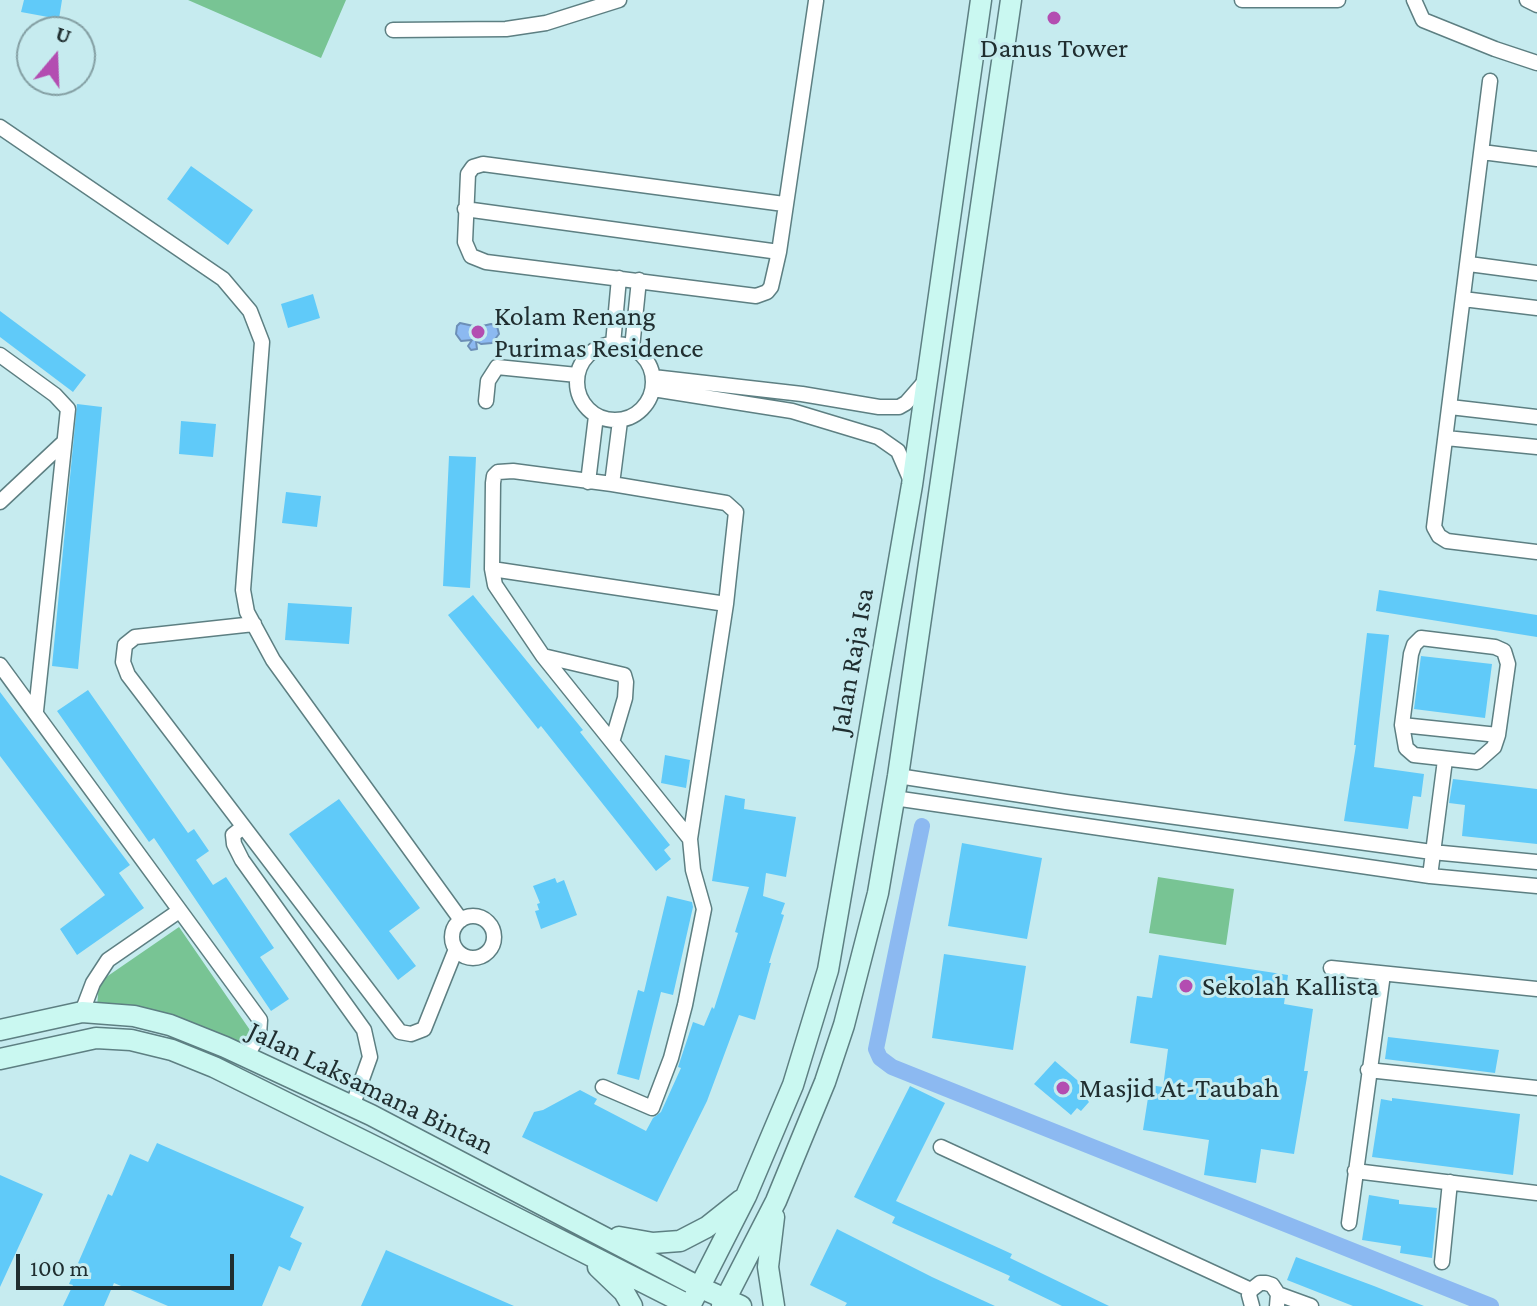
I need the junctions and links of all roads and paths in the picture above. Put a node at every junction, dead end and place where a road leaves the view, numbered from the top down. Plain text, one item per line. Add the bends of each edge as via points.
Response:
1 (619, 0) edge
2 (981, 0) edge
3 (1011, 0) edge
4 (1242, 0) edge
5 (1338, 0) edge
6 (1414, 0) edge
7 (1527, 0) edge
8 (816, 1) edge
9 (1537, 5) edge
10 (393, 30) dead end
11 (1537, 63) edge
12 (1490, 81) dead end
13 (0, 127) edge
14 (1482, 152) junction
15 (1537, 159) edge
16 (784, 204) junction
17 (465, 209) junction
18 (779, 252) junction
19 (944, 262) junction
20 (1469, 264) junction
21 (973, 266) junction
22 (1537, 273) edge
23 (619, 278) junction
24 (639, 280) junction
25 (1463, 299) junction
26 (1537, 308) edge
27 (613, 344) junction
28 (632, 348) junction
29 (0, 355) edge
30 (13, 365) junction
31 (577, 375) junction
32 (0, 376) edge
33 (928, 377) junction
34 (653, 383) junction
35 (486, 401) dead end
36 (1450, 407) junction
37 (596, 416) junction
38 (1537, 417) edge
39 (620, 421) junction
40 (1446, 438) junction
41 (64, 442) junction
42 (1537, 447) edge
43 (588, 482) junction
44 (612, 484) junction
45 (912, 485) junction
46 (0, 502) edge
47 (1537, 552) edge
48 (492, 569) junction
49 (726, 604) junction
50 (254, 624) junction
51 (543, 656) junction
52 (0, 665) edge
53 (36, 711) junction
54 (1402, 725) junction
55 (1498, 735) junction
56 (612, 742) junction
57 (1445, 760) junction
58 (898, 776) junction
59 (894, 798) junction
60 (1066, 802) junction
61 (1062, 824) junction
62 (243, 827) junction
63 (690, 839) junction
64 (1432, 852) junction
65 (1537, 862) edge
66 (1430, 876) junction
67 (1537, 886) edge
68 (179, 911) junction
69 (461, 920) junction
70 (456, 949) junction
71 (1331, 968) dead end
72 (1383, 974) junction
73 (1537, 989) edge
74 (82, 1012) junction
75 (0, 1030) edge
76 (246, 1057) junction
77 (0, 1059) edge
78 (1368, 1070) junction
79 (603, 1087) dead end
80 (1537, 1088) edge
81 (352, 1107) junction
82 (396, 1129) junction
83 (941, 1147) dead end
84 (384, 1151) junction
85 (1355, 1171) junction
86 (1450, 1182) junction
87 (1537, 1193) edge
88 (746, 1196) junction
89 (776, 1201) junction
90 (1349, 1223) dead end
91 (595, 1233) junction
92 (580, 1251) junction
93 (1442, 1262) dead end
94 (1249, 1299) edge
95 (1278, 1300) edge
96 (692, 1301) edge
97 (730, 1303) edge
98 (632, 1306) edge
99 (774, 1306) edge
100 (1311, 1306) edge

1 - 10 street via 546,23 506,29
2 - 19 main road, Jalan Raja Isa
3 - 21 main road
4 - 5 street
6 - 11 street via 1423,20
7 - 9 street
8 - 16 street
12 - 14 street
13 - 50 street via 223,279 250,311 262,342 243,590
14 - 15 street
14 - 20 street
16 - 17 street via 483,164 468,174
16 - 18 street
17 - 18 street
17 - 23 street via 465,242 471,256
18 - 24 street via 771,287 762,295
19 - 21 main road
19 - 33 main road, Jalan Raja Isa
20 - 22 street
20 - 25 street
21 - 58 main road
23 - 24 street
23 - 27 street
24 - 28 street
25 - 26 street
25 - 36 street
27 - 28 street
27 - 31 street via 590,353
28 - 34 street via 646,360
29 - 30 street
30 - 32 street
30 - 41 street via 64,403 69,414
31 - 35 street via 497,367 488,381
31 - 37 street via 577,391
33 - 34 street via 899,407
33 - 45 main road, Jalan Raja Isa
34 - 39 street via 645,407
34 - 45 street via 792,411 878,437 898,451
36 - 38 street
36 - 40 street
37 - 39 street
37 - 43 street
39 - 44 street
40 - 42 street
40 - 47 street via 1434,527 1439,536
41 - 46 street
41 - 53 street
43 - 44 street
43 - 48 street via 498,472 493,483
44 - 49 street via 734,508
45 - 88 main road, Jalan Raja Isa via 828,970 793,1085
48 - 49 street
48 - 51 street via 499,593
49 - 63 street
50 - 62 street via 135,637 122,654 128,675
50 - 69 street via 273,660
51 - 56 street
51 - 56 street via 624,675 625,698
52 - 53 street
53 - 68 street
54 - 55 street
54 - 55 street via 1411,654 1426,638 1504,651 1508,664
54 - 57 street via 1410,752
55 - 57 street via 1494,747 1477,762
56 - 63 street
57 - 64 street
58 - 59 main road
58 - 60 street
59 - 61 street
59 - 89 main road via 878,893 844,1025
60 - 61 street
60 - 64 street
61 - 66 street
62 - 70 street via 400,1032 424,1029
62 - 81 street via 233,835 242,860 364,1030 370,1057
63 - 79 street via 704,909 671,1058 652,1108
64 - 65 street
64 - 66 street
66 - 67 street
68 - 74 street via 108,960
68 - 76 street via 260,1020 259,1035
69 - 70 street via 453,930
69 - 70 street via 474,916 487,921 493,941 480,956 467,957
71 - 72 street
72 - 73 street
72 - 78 street
74 - 75 main road, Jalan Laksamana Bintan
74 - 76 main road, Jalan Laksamana Bintan via 147,1018
76 - 81 main road, Jalan Laksamana Bintan
77 - 84 main road, Jalan Laksamana Bintan via 96,1038 154,1045 214,1067
78 - 80 street
78 - 85 street
81 - 82 main road, Jalan Laksamana Bintan
82 - 84 main road
82 - 91 main road, Jalan Laksamana Bintan
83 - 94 street
84 - 92 main road, Jalan Laksamana Bintan
85 - 86 street
85 - 90 street
86 - 87 street
86 - 93 street
88 - 91 main road via 680,1241 653,1243
88 - 96 main road, Jalan Raja Isa
89 - 97 main road
89 - 99 main road via 768,1267
91 - 96 main road, Jalan Laksamana Bintan
92 - 96 main road, Jalan Laksamana Bintan
92 - 98 main road
94 - 95 street via 1260,1283 1266,1283
95 - 100 street
96 - 97 main road

